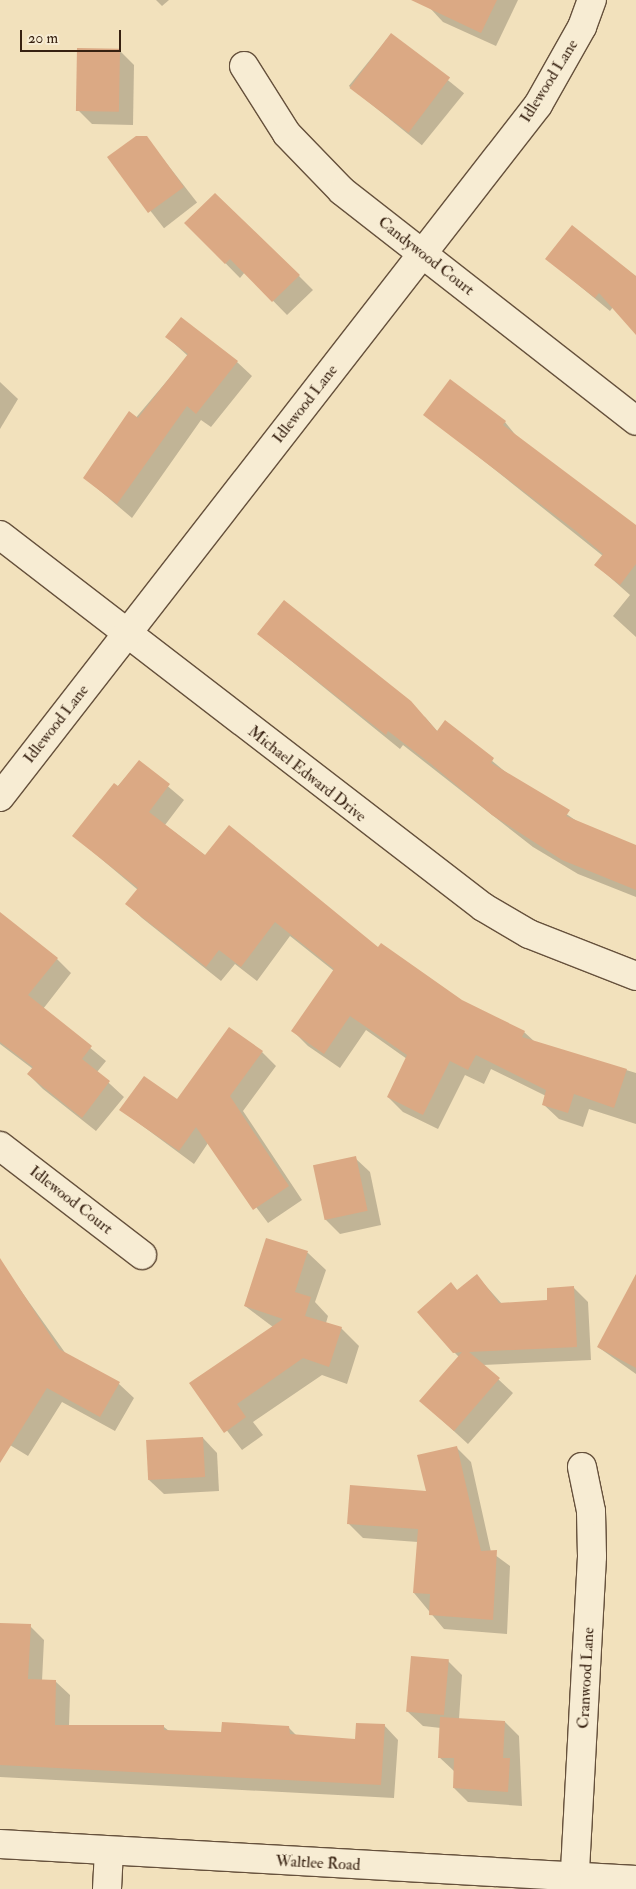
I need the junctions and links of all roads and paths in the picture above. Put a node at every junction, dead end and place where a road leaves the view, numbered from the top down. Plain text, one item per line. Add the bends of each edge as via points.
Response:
1 (592, 0) edge
2 (244, 66) dead end
3 (422, 252) junction
4 (636, 421) edge
5 (0, 535) edge
6 (126, 634) junction
7 (0, 797) edge
8 (636, 976) edge
9 (0, 1146) edge
10 (142, 1255) dead end
11 (582, 1467) dead end
12 (0, 1844) edge
13 (109, 1851) junction
14 (636, 1880) edge
15 (574, 1883) edge
16 (107, 1889) edge

1 - 3 street, Idlewood Lane via 582,27 538,105
2 - 3 street, Candywood Court via 286,134 342,191
3 - 4 street, Candywood Court
3 - 6 street, Idlewood Lane
5 - 6 street, Michael Edward Drive
6 - 7 street, Idlewood Lane
6 - 8 street, Michael Edward Drive via 483,907 529,934
9 - 10 street, Idlewood Court
11 - 15 street, Cranwood Lane via 591,1511 592,1556
12 - 13 street, Waltlee Road
13 - 15 street, Waltlee Road
13 - 16 street
14 - 15 street, Waltlee Road

